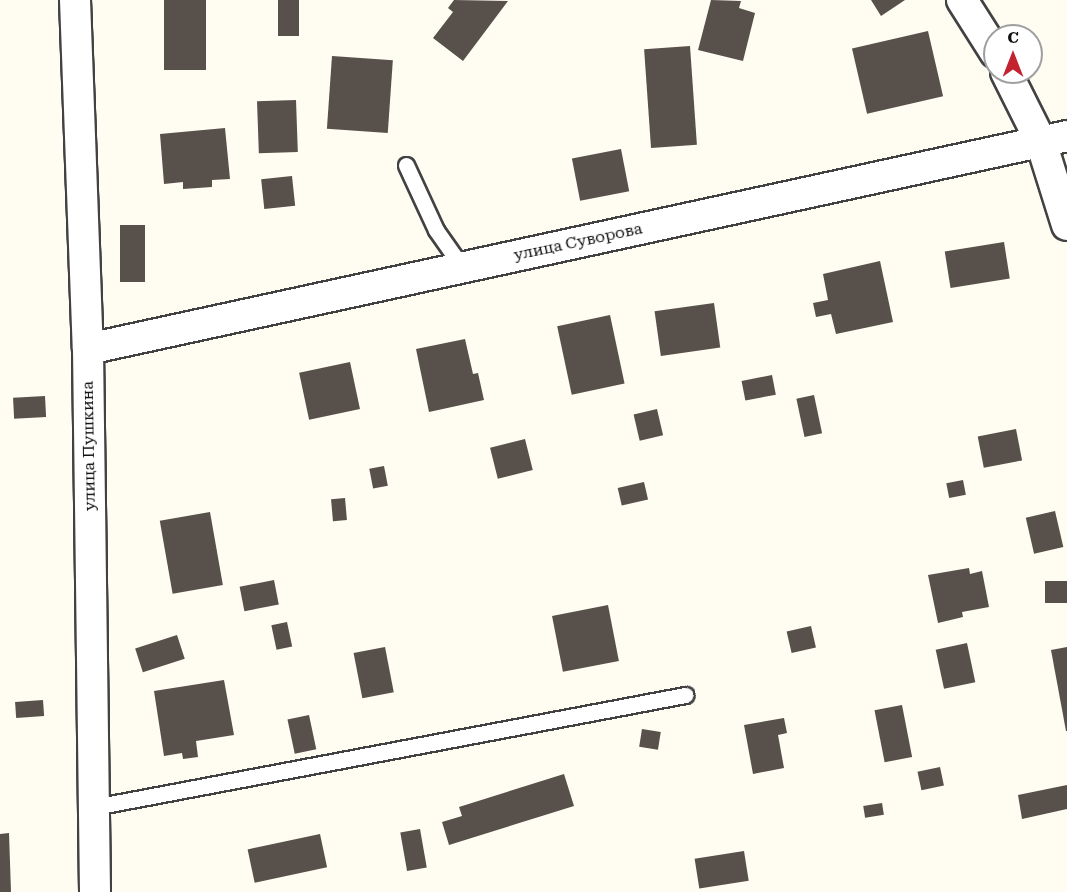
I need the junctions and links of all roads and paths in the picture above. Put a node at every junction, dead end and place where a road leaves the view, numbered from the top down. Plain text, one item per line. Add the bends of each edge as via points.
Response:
1 (75, 0) edge
2 (962, 0) edge
3 (983, 33) edge
4 (1015, 84) edge
5 (1054, 139) edge
6 (406, 165) dead end
7 (1067, 225) edge
8 (462, 267) junction
9 (88, 349) junction
10 (685, 695) dead end
11 (94, 807) junction
12 (95, 892) edge

1 - 9 street, улица Пушкина
2 - 3 street
4 - 5 street
5 - 7 street
5 - 8 street, улица Суворова
6 - 8 lane via 436,230
8 - 9 street, улица Суворова
9 - 11 street, улица Пушкина
10 - 11 lane
11 - 12 street, улица Пушкина

